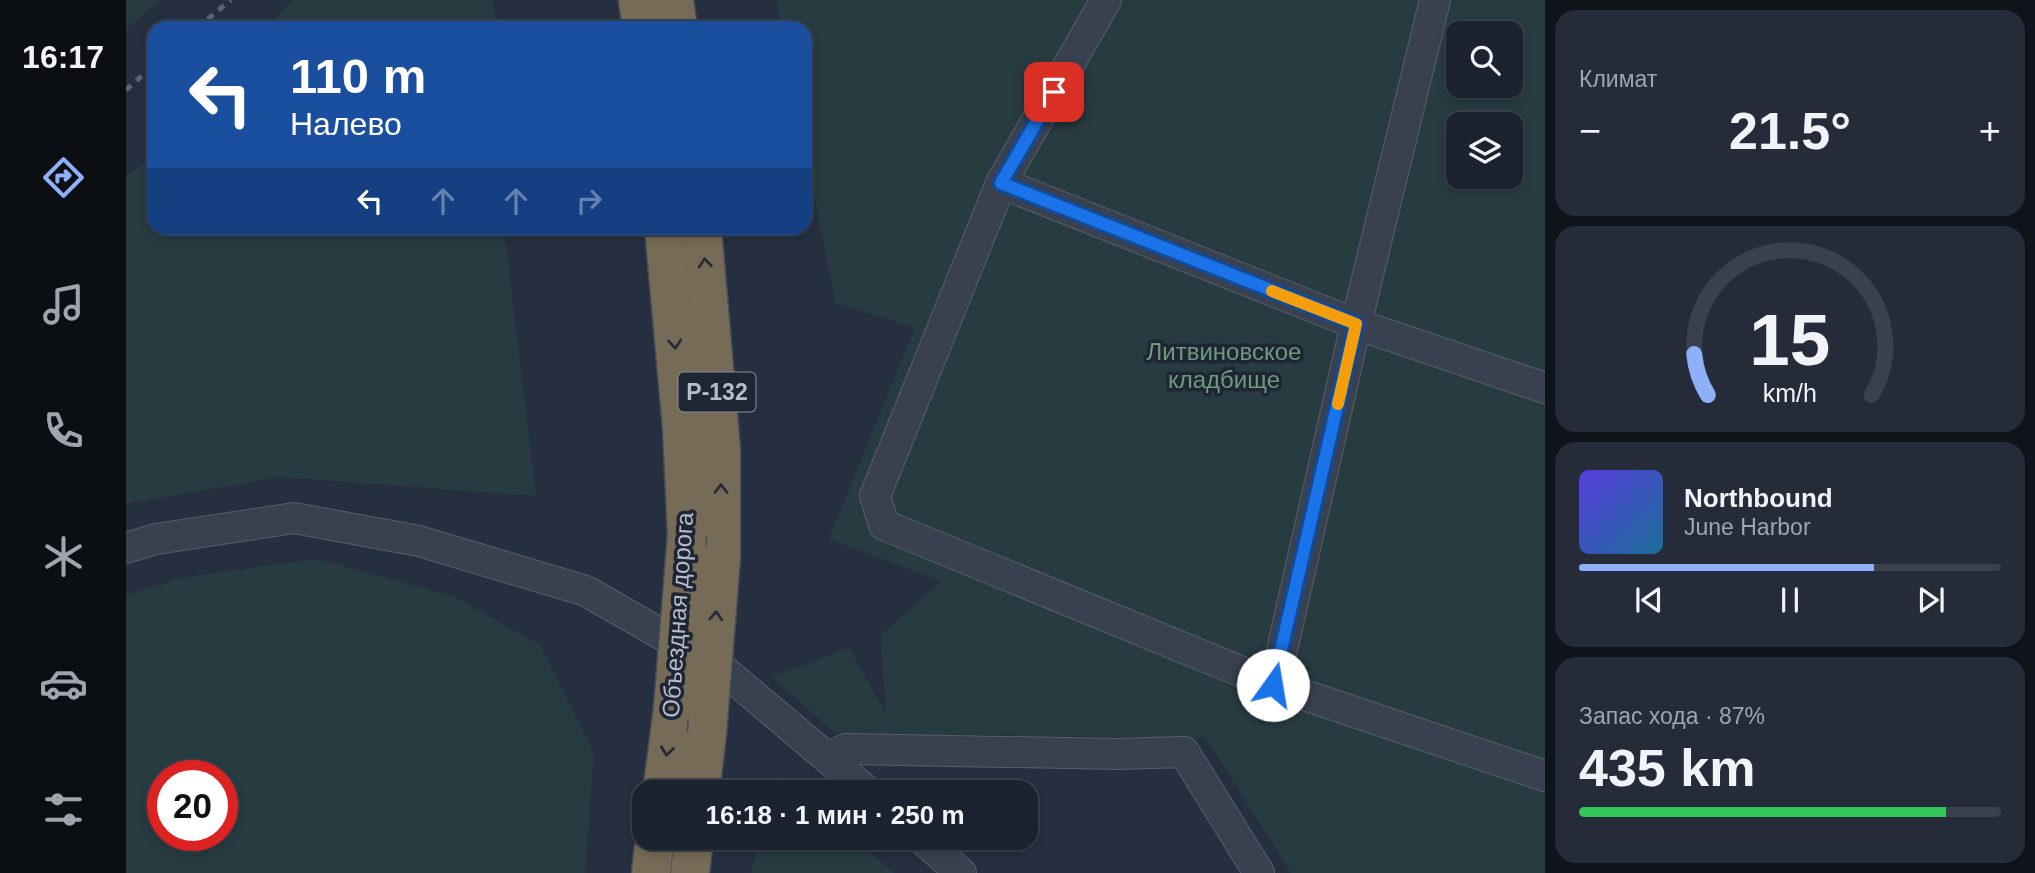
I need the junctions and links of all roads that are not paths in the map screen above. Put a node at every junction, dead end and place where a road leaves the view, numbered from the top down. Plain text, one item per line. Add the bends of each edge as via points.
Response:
1 (638, 0) edge
2 (674, 0) edge
3 (1106, 0) edge
4 (1435, 0) edge
5 (641, 21) edge
6 (677, 21) edge
7 (1001, 183) junction
8 (665, 235) edge
9 (703, 235) edge
10 (1356, 324) junction
11 (1545, 388) edge
12 (126, 548) edge
13 (1273, 685) junction
14 (828, 757) junction
15 (1545, 776) edge
16 (664, 780) edge
17 (702, 780) edge
18 (854, 780) edge
19 (654, 850) edge
20 (693, 850) edge
21 (935, 850) edge
22 (651, 873) edge
23 (690, 873) edge
24 (961, 873) edge
25 (1258, 873) edge

1 - 5 highway
2 - 6 highway
3 - 7 street
4 - 10 street
7 - 10 street
7 - 13 street via 875,496 884,525
8 -> 16 highway, Объездная дорога / Р-132, bridge via 687,535
17 -> 9 highway, Объездная дорога / Р-132, bridge via 721,558 721,449
10 - 11 street
10 - 13 street
12 - 14 street via 156,539 295,518 419,541 586,591 722,669
13 - 15 street
14 - 18 street
14 - 25 street via 846,749 1122,759 1184,752
19 - 22 highway
20 - 23 highway
21 - 24 street

